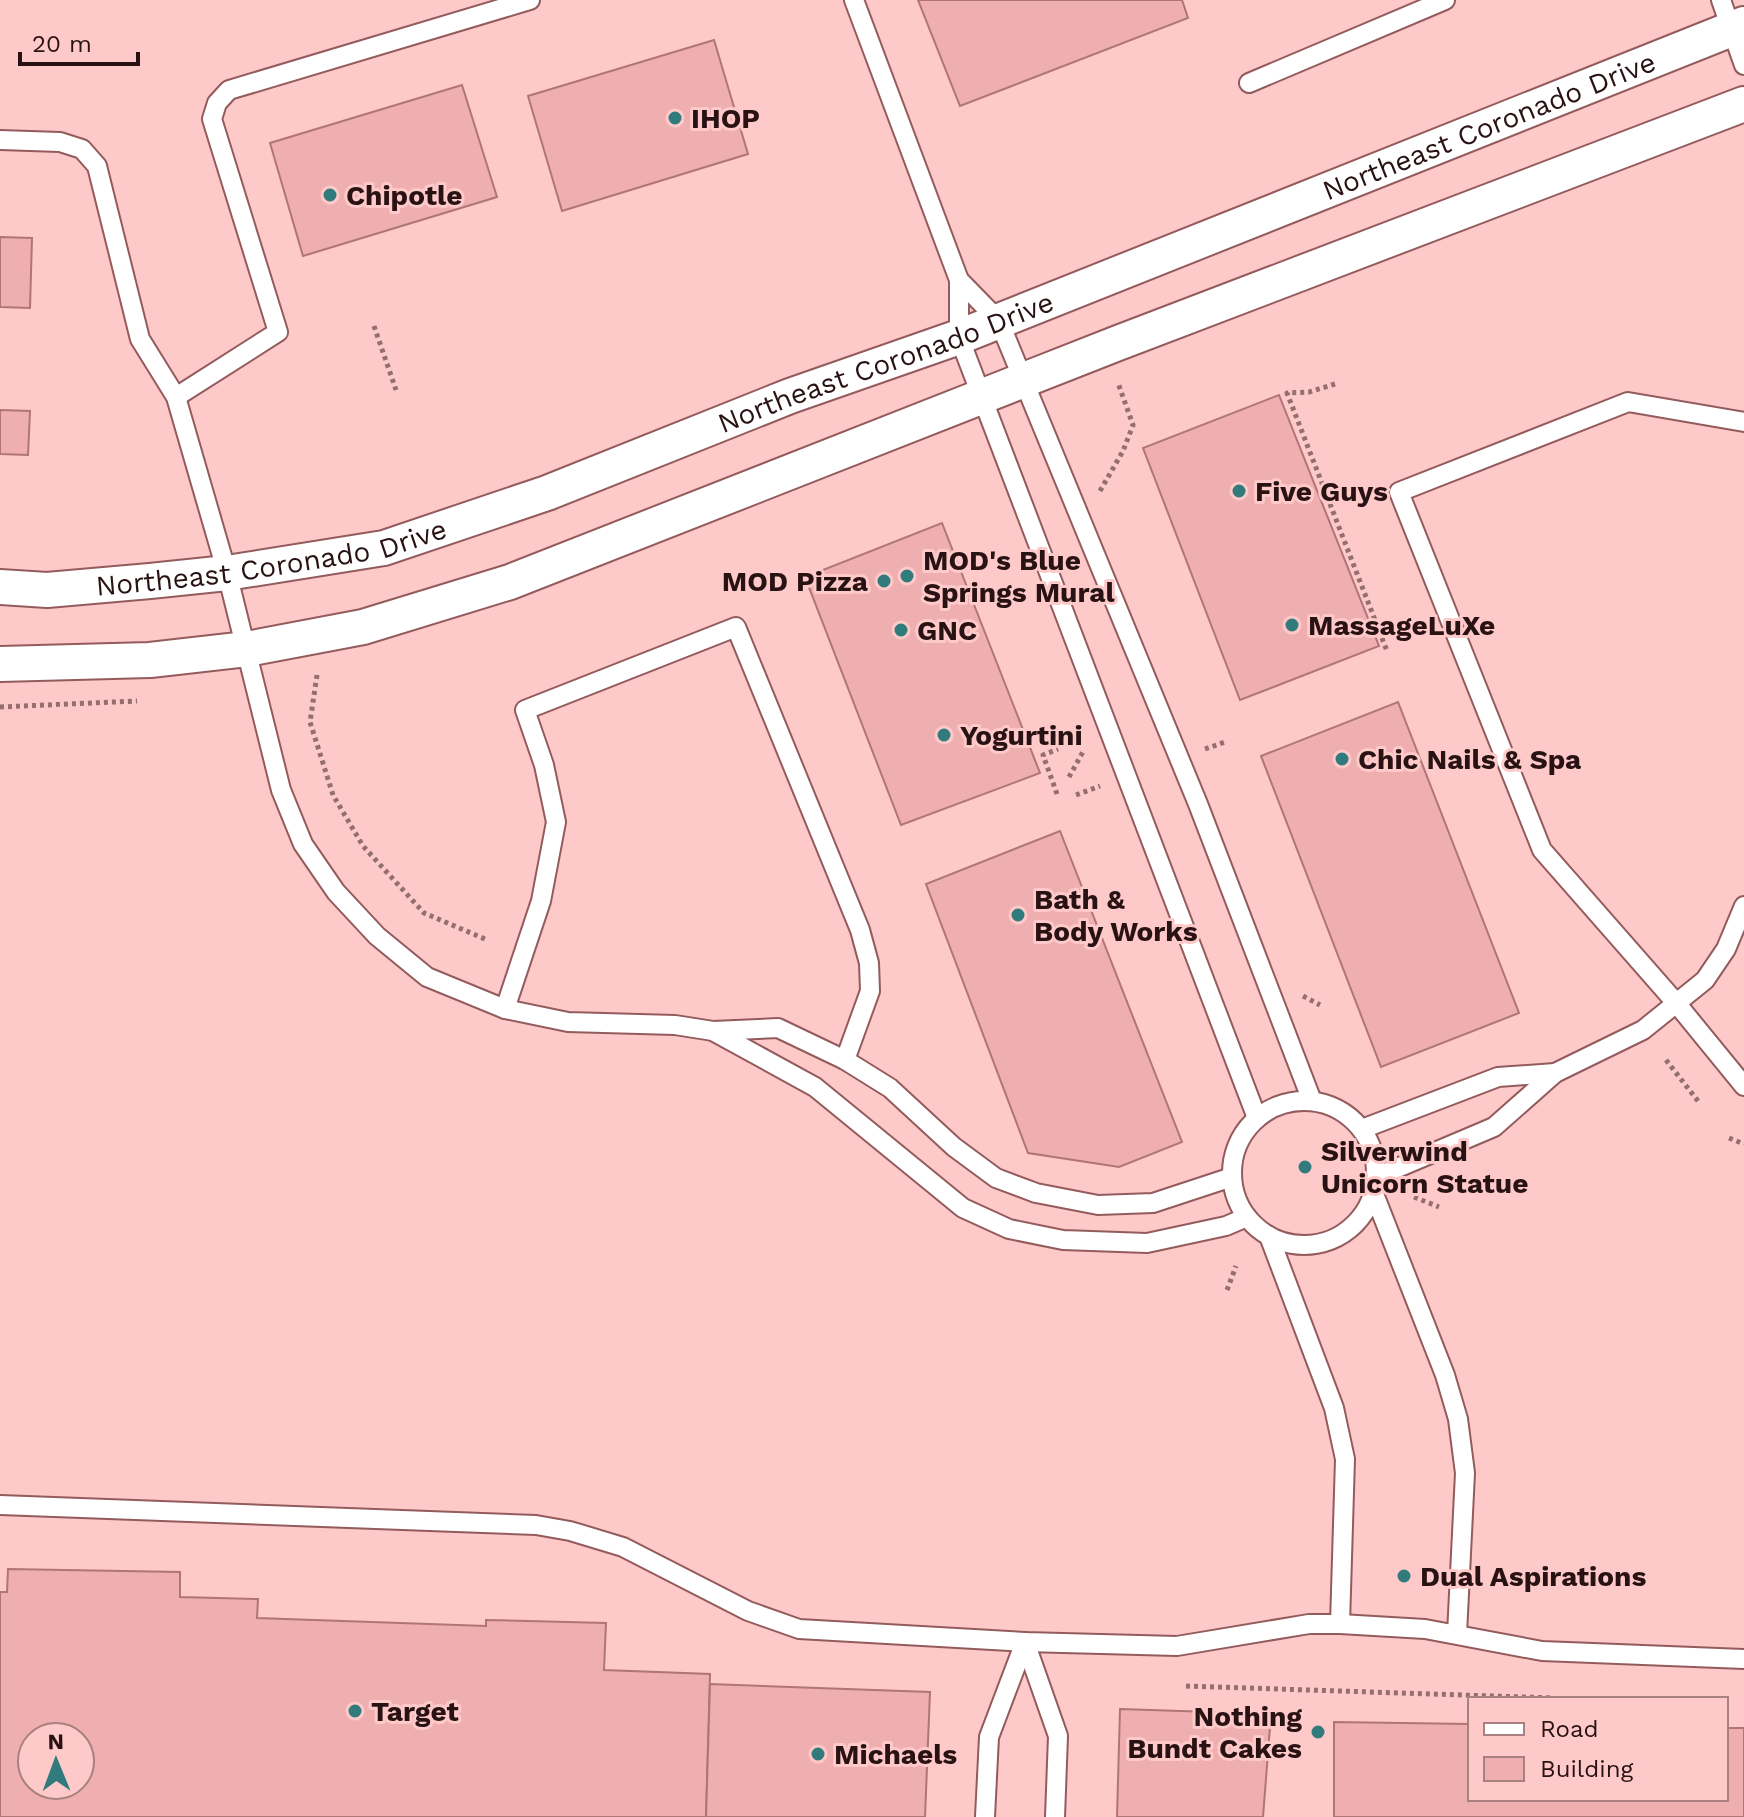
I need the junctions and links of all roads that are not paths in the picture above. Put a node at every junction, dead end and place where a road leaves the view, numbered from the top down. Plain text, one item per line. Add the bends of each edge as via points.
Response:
1 (530, 0) edge
2 (854, 0) edge
3 (1445, 0) edge
4 (1731, 18) edge
5 (1744, 65) edge
6 (1249, 83) dead end
7 (1744, 104) edge
8 (0, 140) edge
9 (959, 280) junction
10 (999, 321) junction
11 (959, 337) junction
12 (1023, 381) junction
13 (176, 397) junction
14 (981, 398) junction
15 (1744, 422) edge
16 (227, 573) junction
17 (0, 587) edge
18 (247, 649) junction
19 (0, 664) edge
20 (1744, 906) edge
21 (1677, 1004) junction
22 (505, 1009) junction
23 (713, 1031) junction
24 (845, 1060) junction
25 (1555, 1073) junction
26 (1744, 1086) edge
27 (1312, 1101) junction
28 (1257, 1118) junction
29 (1362, 1129) junction
30 (1232, 1177) junction
31 (1375, 1186) junction
32 (1247, 1217) junction
33 (1269, 1236) junction
34 (0, 1505) edge
35 (1340, 1624) junction
36 (1457, 1634) junction
37 (1025, 1642) junction
38 (1744, 1659) edge
39 (985, 1817) edge
40 (1055, 1817) edge

1 - 13 lane via 229,90 217,103 212,119 278,332
2 - 9 lane
3 - 6 lane
4 - 5 lane
4 - 10 street, Northeast Coronado Drive
7 - 12 street
8 - 13 lane via 60,142 82,149 97,166 140,339
9 - 10 lane
9 - 11 lane
10 - 11 street, Northeast Coronado Drive
10 - 12 lane
11 - 14 lane
11 - 16 street, Northeast Coronado Drive via 790,396 547,493 384,548
12 - 14 street
12 - 27 lane via 1198,804
13 - 16 lane
14 - 18 street via 510,582 363,627
14 - 28 lane
15 - 21 lane via 1628,402 1399,492 1542,850
16 - 17 street, Northeast Coronado Drive via 47,590
16 - 18 lane
18 - 19 street via 150,660
18 - 22 lane via 281,790 303,844 336,892 377,936 427,977
20 - 21 lane via 1726,949 1705,980
21 - 25 lane via 1643,1030
21 - 26 lane
22 - 23 lane via 568,1022
22 - 24 lane via 541,901 556,822 525,710 736,627 869,963 870,991
23 - 24 lane via 778,1028
23 - 32 lane via 815,1087 963,1208 1009,1229 1063,1240 1147,1243
24 - 30 lane via 890,1088 996,1178 1036,1193 1098,1205 1153,1203
25 - 29 lane via 1498,1077
25 - 31 lane via 1494,1127
27 - 28 lane via 1274,1107
27 - 29 lane via 1348,1115
28 - 30 lane via 1234,1155
29 - 31 lane via 1375,1160
30 - 32 lane
31 - 33 lane via 1359,1220 1324,1242 1303,1245
31 - 36 lane via 1458,1419 1465,1473
32 - 33 lane
33 - 35 lane via 1334,1408 1345,1459
34 - 37 lane via 536,1525 623,1547 748,1611 799,1629
35 - 36 lane
35 - 37 lane via 1309,1624 1177,1646
36 - 38 lane via 1542,1651
37 - 39 lane via 989,1737
37 - 40 lane via 1058,1736

